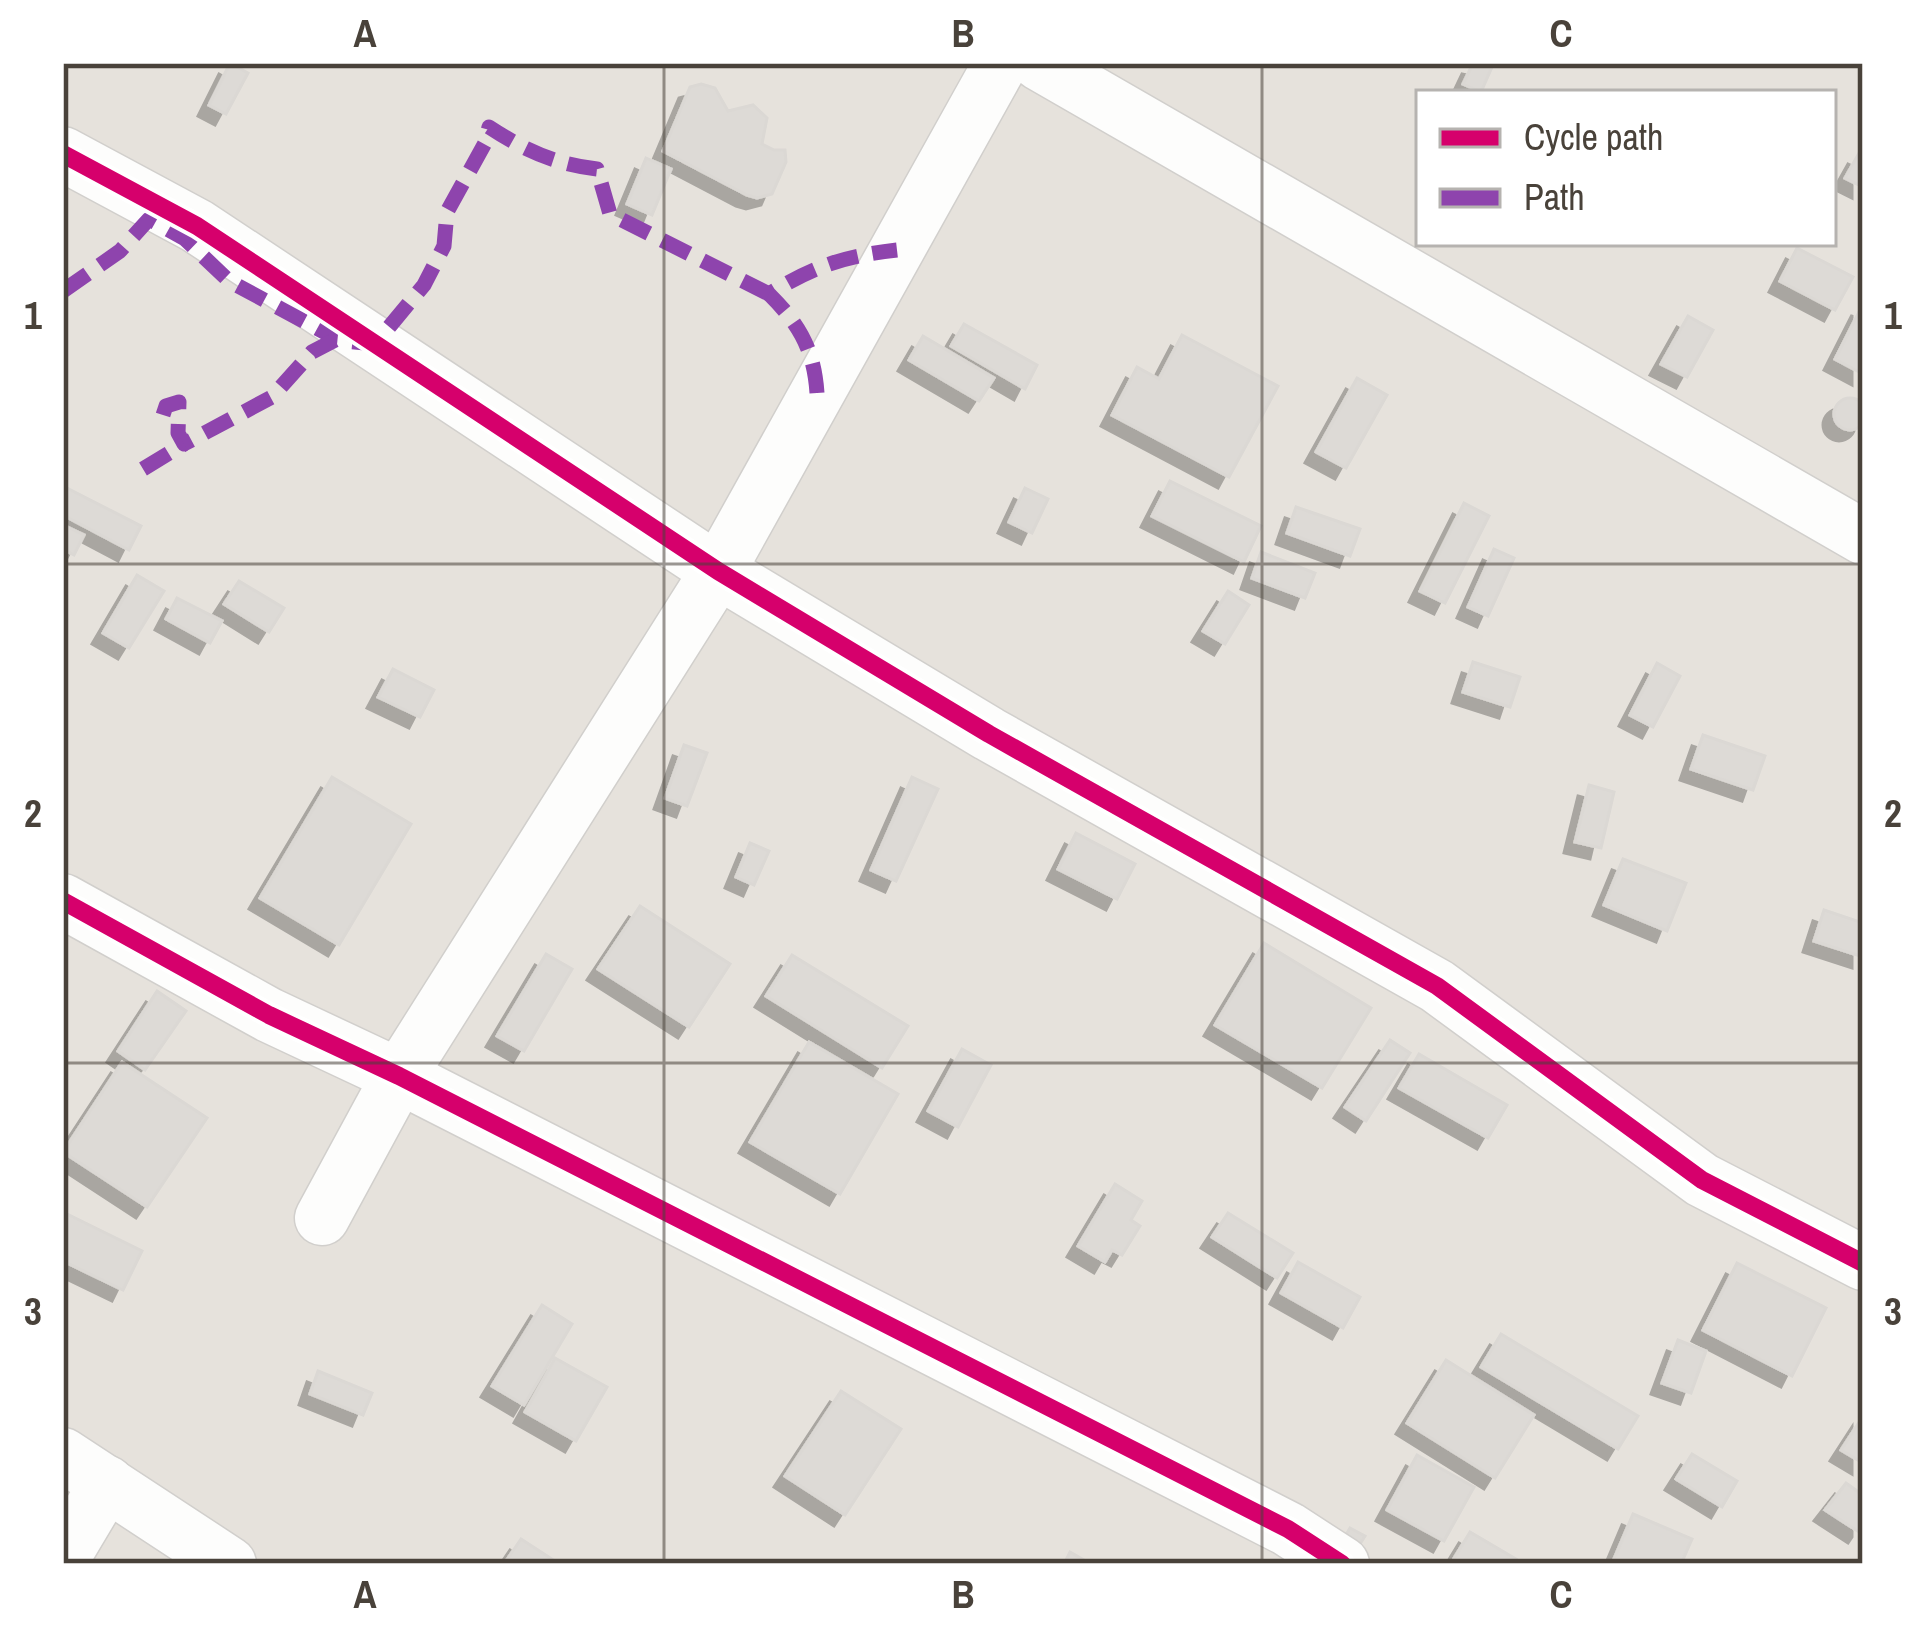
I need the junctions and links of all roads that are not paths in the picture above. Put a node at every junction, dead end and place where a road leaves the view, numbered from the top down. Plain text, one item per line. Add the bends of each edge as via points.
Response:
1 (1001, 63) edge
2 (1039, 63) edge
3 (63, 154) edge
4 (1863, 537) edge
5 (718, 571) junction
6 (63, 901) edge
7 (399, 1076) junction
8 (322, 1218) dead end
9 (1863, 1263) edge
10 (85, 1469) edge
11 (63, 1557) edge
12 (229, 1564) edge
13 (1342, 1564) edge

1 - 5 street
2 - 4 street
3 - 5 street via 197,226
5 - 7 street
5 - 9 street via 1437,986 1702,1180
6 - 7 street
7 - 8 street
7 - 13 street via 1288,1529
10 - 11 street
10 - 12 street

